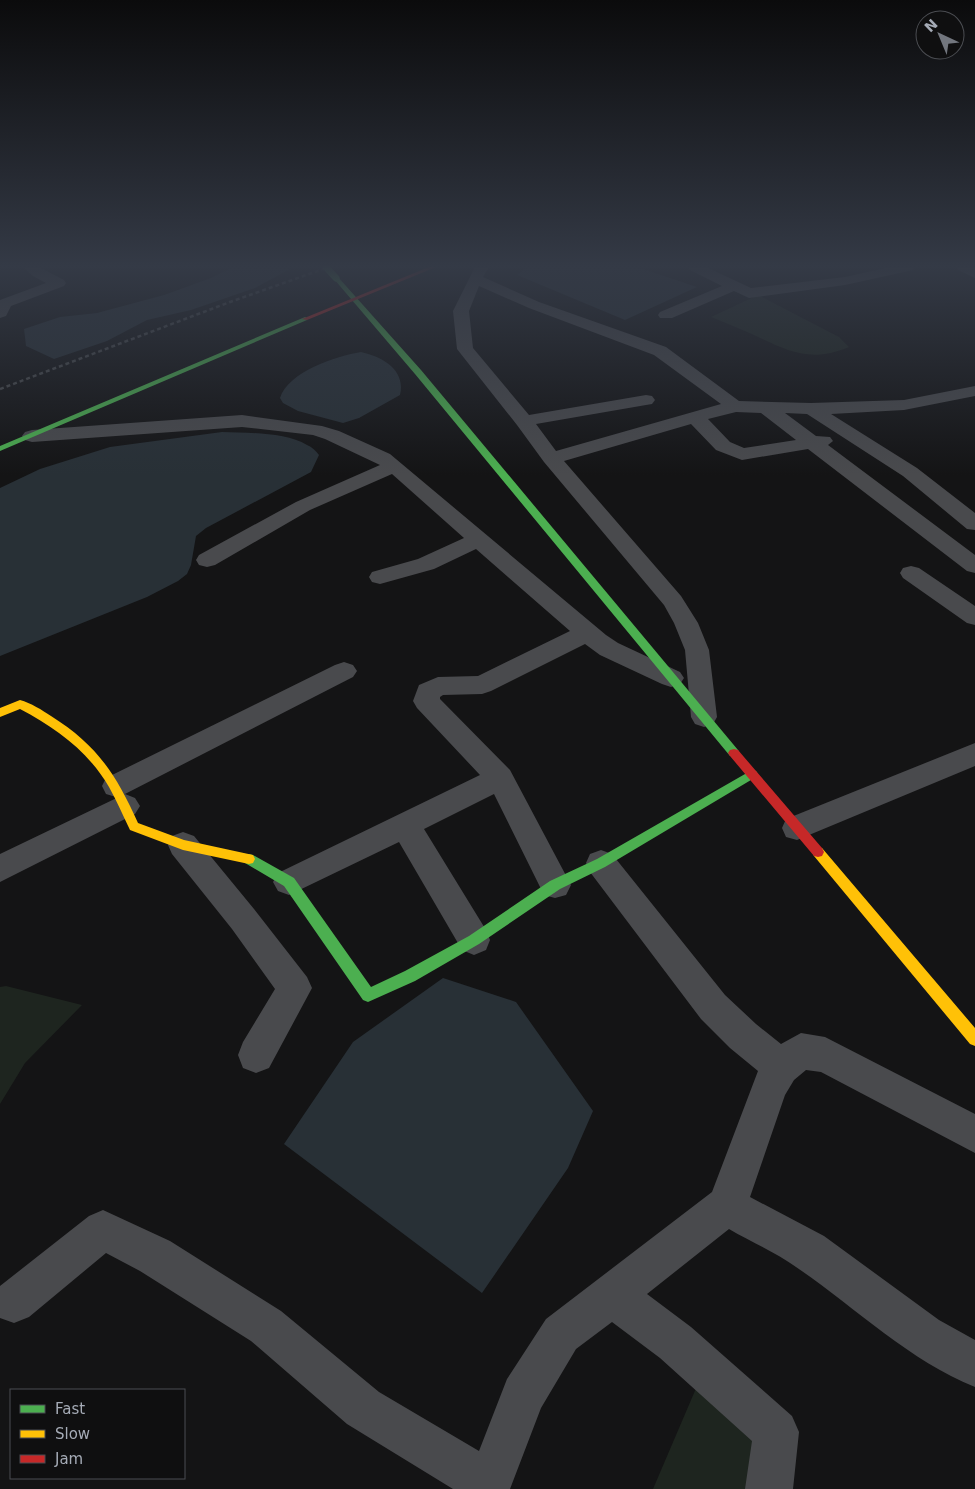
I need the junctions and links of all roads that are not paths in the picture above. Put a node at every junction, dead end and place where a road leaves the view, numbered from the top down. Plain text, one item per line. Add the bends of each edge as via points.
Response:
1 (264, 336) edge
2 (387, 336) edge
3 (464, 336) edge
4 (620, 336) edge
5 (975, 391) edge
6 (646, 400) dead end
7 (735, 406) junction
8 (764, 406) junction
9 (811, 409) junction
10 (695, 416) junction
11 (524, 421) junction
12 (32, 436) junction
13 (853, 436) junction
14 (813, 443) junction
15 (0, 449) edge
16 (552, 458) junction
17 (394, 466) junction
18 (975, 524) edge
19 (479, 539) junction
20 (207, 560) dead end
21 (975, 566) edge
22 (911, 573) dead end
23 (380, 577) dead end
24 (975, 617) edge
25 (587, 633) junction
26 (344, 671) dead end
27 (671, 678) junction
28 (0, 714) edge
29 (704, 717) junction
30 (975, 754) edge
31 (752, 774) junction
32 (500, 778) junction
33 (120, 796) junction
34 (405, 825) junction
35 (797, 828) junction
36 (183, 845) junction
37 (600, 863) junction
38 (0, 869) edge
39 (288, 882) junction
40 (555, 885) junction
41 (474, 940) junction
42 (975, 1039) edge
43 (256, 1055) dead end
44 (781, 1067) junction
45 (975, 1134) edge
46 (728, 1206) junction
47 (610, 1296) junction
48 (14, 1302) dead end
49 (975, 1365) edge
50 (487, 1486) edge
51 (769, 1489) edge

1 - 12 main road
2 - 27 main road via 518,490
3 - 11 street via 465,349
4 - 7 street via 660,351
5 - 9 street via 904,405
6 - 11 street
7 - 8 street
7 - 10 street
8 - 9 street
8 - 14 street
9 - 13 street
10 - 14 street via 723,446 742,454
10 - 16 street
11 - 16 street
12 - 15 main road
12 - 17 street via 242,421 315,430 383,458
13 - 14 street
13 - 18 street via 910,472
14 - 21 street
16 - 29 street via 673,601 686,623 697,650
17 - 19 street
17 - 20 street via 303,506
19 - 23 street via 426,564
19 - 25 street
22 - 24 street
25 - 27 street via 609,649
25 - 32 street via 482,685 438,686 428,692 426,701
26 - 33 street
27 - 29 main road
28 - 33 main road via 20,704 43,716 89,749
29 - 31 main road
30 - 35 street
31 - 35 main road
31 - 37 main road
32 - 34 street
32 - 40 street
33 - 36 main road via 134,826
33 - 38 street
34 - 39 street
34 - 41 street
35 - 42 main road
36 - 39 main road via 246,857
36 - 43 street via 295,988
37 - 40 main road
37 - 44 street via 713,1007
39 - 41 main road via 368,995
40 - 41 main road
44 - 45 street via 801,1051 825,1055
44 - 46 street via 770,1086
46 - 47 street
46 - 49 street via 809,1252 924,1335
47 - 50 street via 561,1334 522,1395
47 - 51 street via 631,1308 682,1349 776,1432
48 - 50 street via 103,1230 155,1256 266,1326 363,1408

